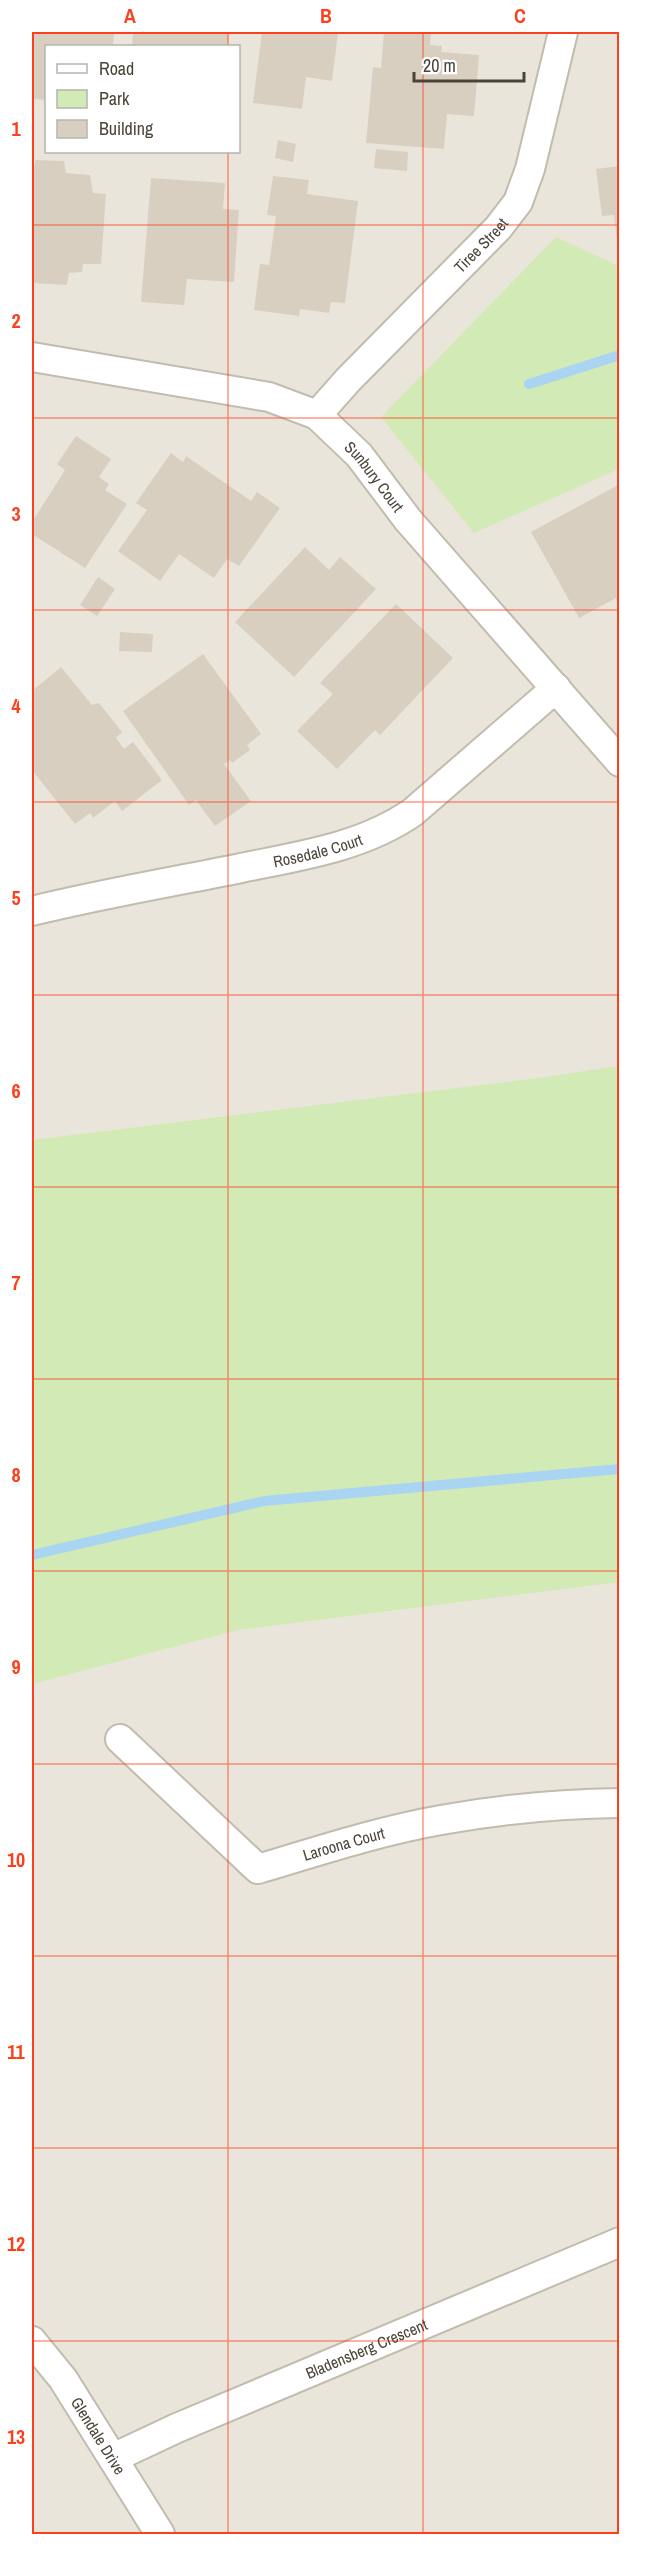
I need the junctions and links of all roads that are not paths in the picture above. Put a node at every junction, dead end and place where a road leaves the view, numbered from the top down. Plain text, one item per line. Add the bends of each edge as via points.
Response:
1 (564, 32) edge
2 (32, 357) edge
3 (317, 415) junction
4 (556, 688) junction
5 (620, 762) edge
6 (32, 911) edge
7 (120, 1739) dead end
8 (620, 1803) edge
9 (620, 2242) edge
10 (32, 2341) edge
11 (113, 2458) junction
12 (160, 2535) edge

1 - 3 street, Tiree Street via 518,202 498,228
2 - 3 street, Sunbury Court via 258,394
3 - 4 street, Sunbury Court via 359,455 408,520
4 - 5 street, Sunbury Court
4 - 6 street, Rosedale Court via 413,812 365,838
7 - 8 street, Laroona Court via 258,1869 441,1820 549,1805
9 - 11 street, Bladensberg Crescent
10 - 11 street, Glendale Drive via 63,2379
11 - 12 street, Glendale Drive

